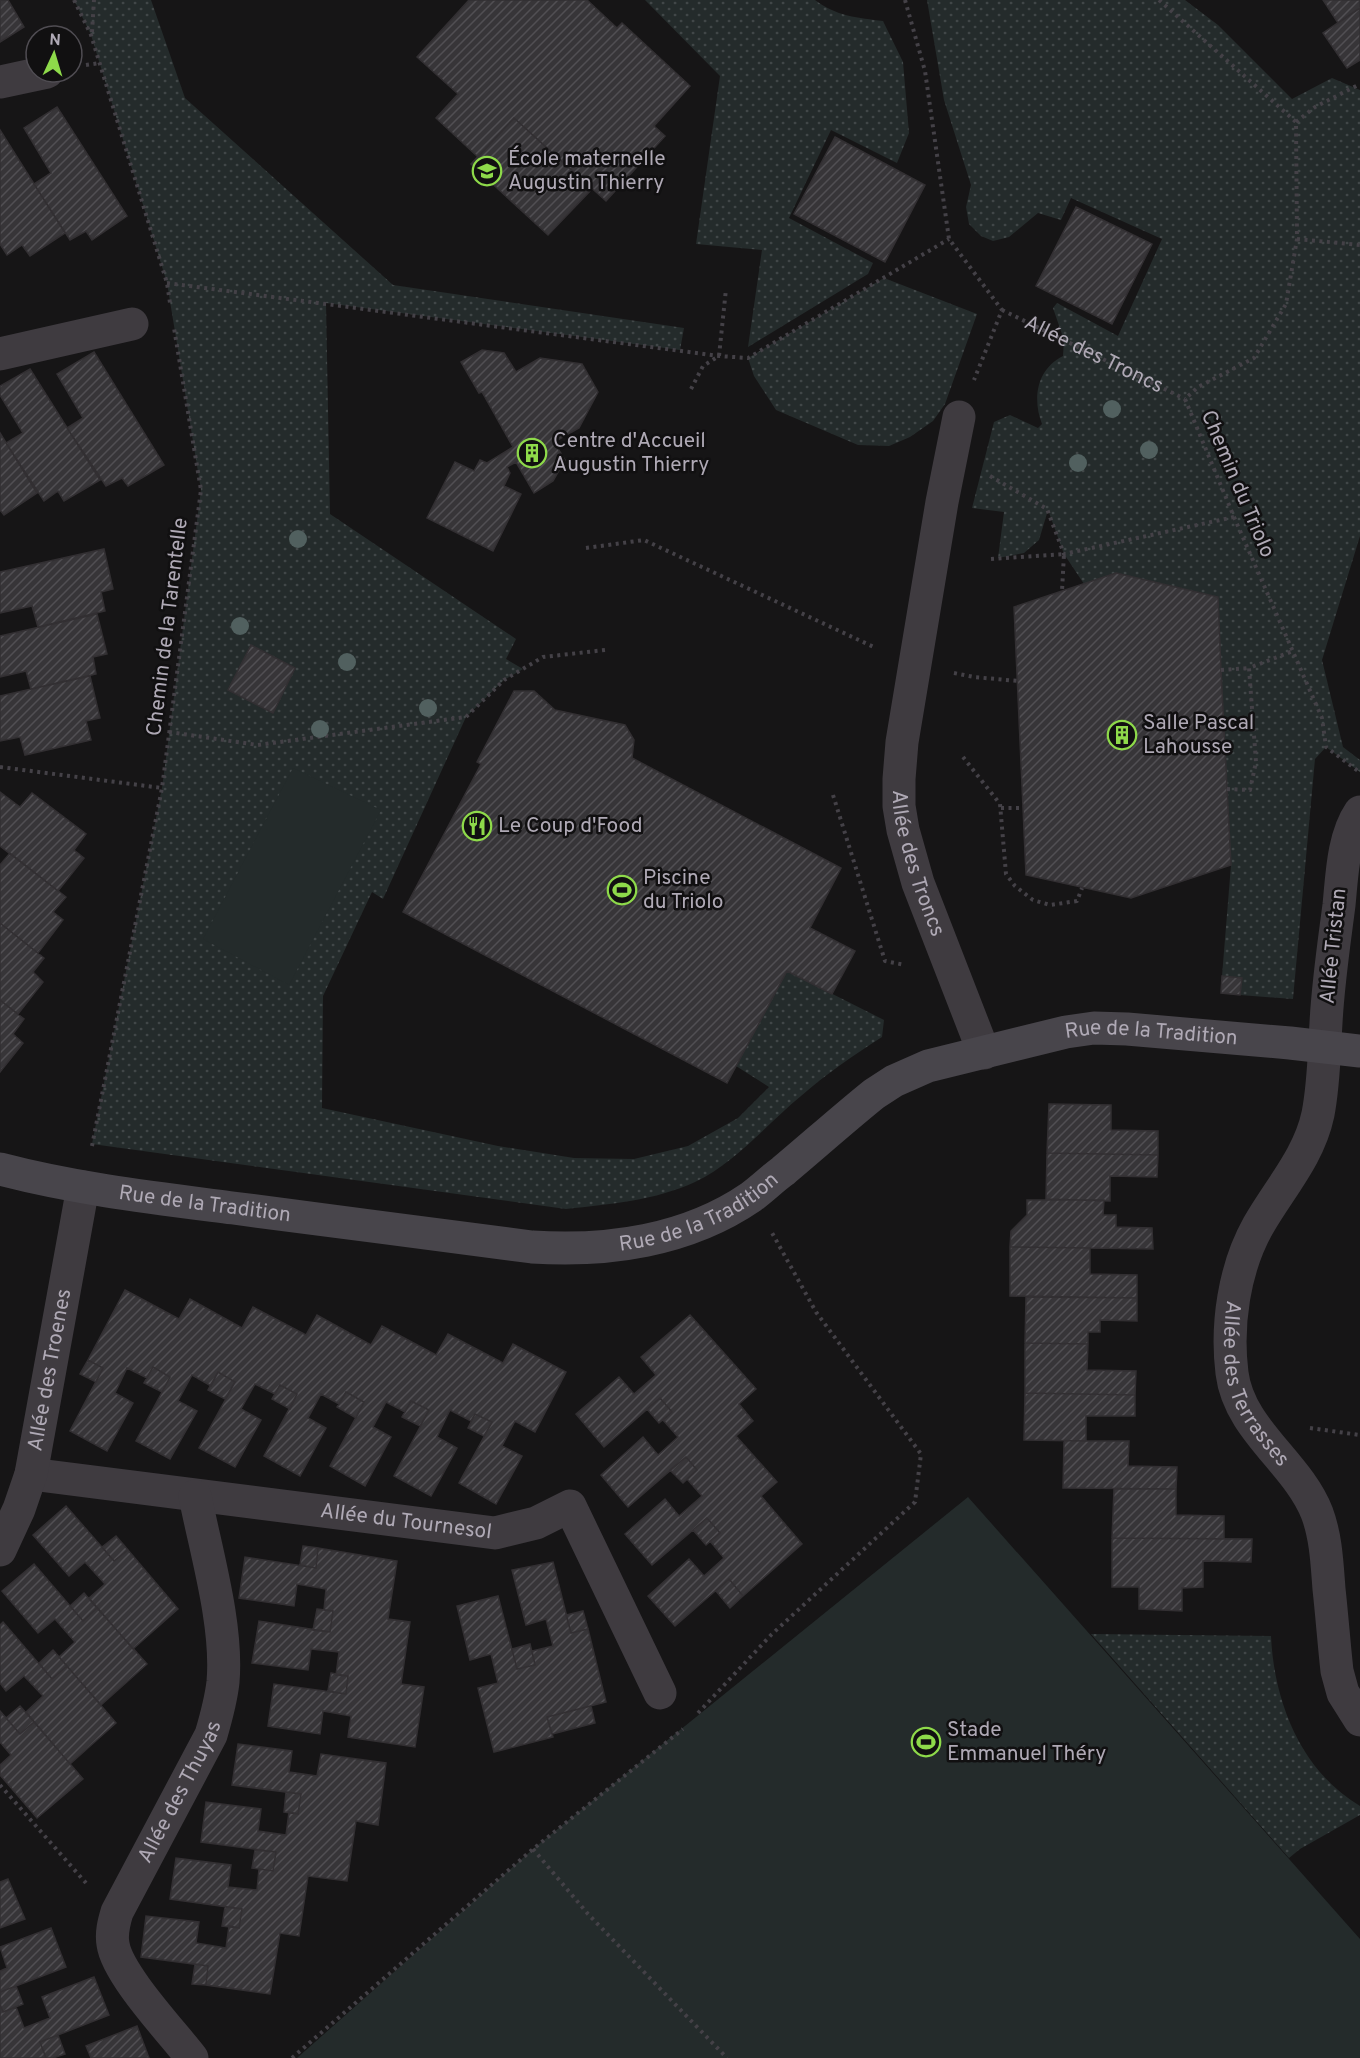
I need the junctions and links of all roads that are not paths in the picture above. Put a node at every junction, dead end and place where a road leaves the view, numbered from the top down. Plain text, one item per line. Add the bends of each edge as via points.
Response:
1 (24, 77) edge
2 (0, 82) edge
3 (132, 324) dead end
4 (0, 354) edge
5 (959, 417) road end
6 (1360, 812) edge
7 (1325, 1048) junction
8 (1360, 1051) edge
9 (984, 1053) junction
10 (0, 1169) edge
11 (83, 1187) junction
12 (32, 1474) junction
13 (195, 1496) junction
14 (0, 1550) edge
15 (660, 1693) dead end
16 (1360, 1720) edge
17 (192, 2058) edge

1 - 2 street
3 - 4 street
5 - 9 street, Allée des Troncs via 902,742 899,806 918,883
6 - 7 street, Allée Tristan via 1349,837 1343,870
7 - 8 street, Rue de la Tradition
7 - 9 street, Rue de la Tradition via 1094,1028
7 - 16 street, Allée des Terrasses via 1322,1090 1310,1141 1246,1252 1233,1302 1231,1354 1236,1387 1250,1419 1306,1491 1317,1512 1324,1536 1337,1671 1343,1693
9 - 11 street, Rue de la Tradition via 928,1066 894,1081 847,1115 751,1197 692,1227 628,1245 571,1250 496,1243
10 - 11 street, Rue de la Tradition
11 - 12 street, Allée des Troenes
12 - 13 street, Allée du Tournesol
12 - 14 street, Allée des Troenes
13 - 15 street, Allée du Tournesol via 495,1533 536,1523 570,1506
13 - 17 street, Allée des Thuyas via 220,1617 223,1681 218,1712 211,1736 117,1912 112,1943 117,1960 130,1979

